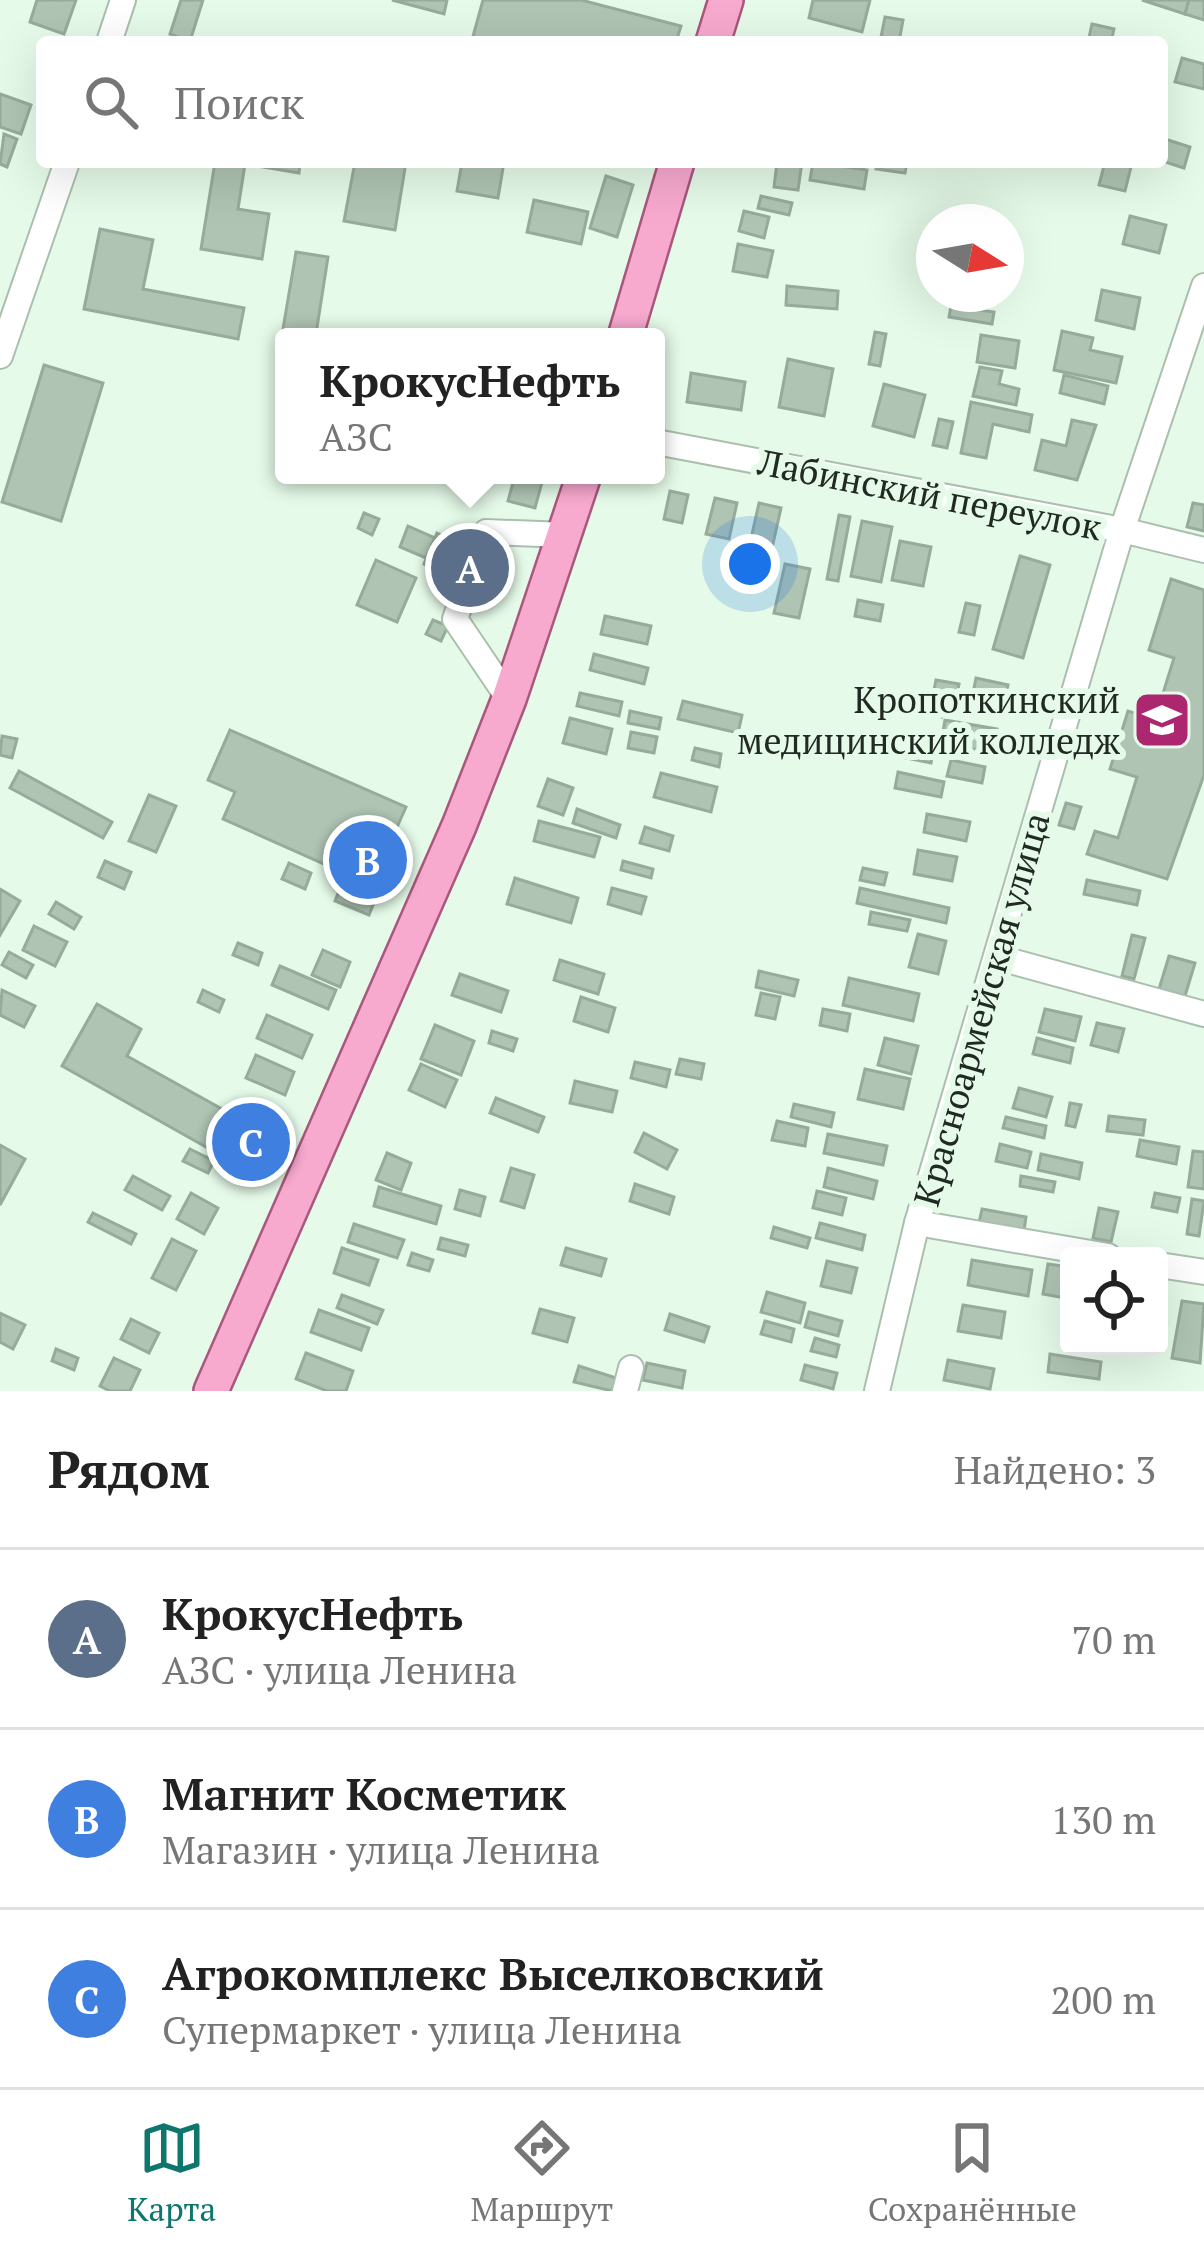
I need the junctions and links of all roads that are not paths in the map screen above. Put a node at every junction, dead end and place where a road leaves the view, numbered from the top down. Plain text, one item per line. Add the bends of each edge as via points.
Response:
1 (123, 0) edge
2 (726, 0) edge
3 (111, 36) edge
4 (715, 36) edge
5 (65, 168) edge
6 (675, 168) edge
7 (1204, 286) edge
8 (1199, 315) edge
9 (628, 328) edge
10 (0, 356) edge
11 (665, 444) edge
12 (581, 484) edge
13 (1122, 530) junction
14 (566, 535) junction
15 (1204, 550) edge
16 (509, 699) junction
17 (996, 957) junction
18 (1204, 1014) edge
19 (917, 1223) junction
20 (1060, 1248) edge
21 (1168, 1266) edge
22 (1204, 1272) edge
23 (212, 1391) edge
24 (877, 1391) edge

1 - 3 street
2 - 4 main road
5 - 10 street
6 - 9 main road
7 - 8 street, Красноармейская улица
8 - 13 street, Красноармейская улица
11 - 13 street, Лабинский переулок
12 - 14 main road
13 - 15 street, Лабинский переулок
13 - 17 street, Красноармейская улица
14 - 16 main road
14 - 16 street via 486,532 470,568 455,620
16 - 23 main road
17 - 18 street
17 - 19 street, Красноармейская улица
19 - 20 street
19 - 24 street, Красноармейская улица
21 - 22 street

